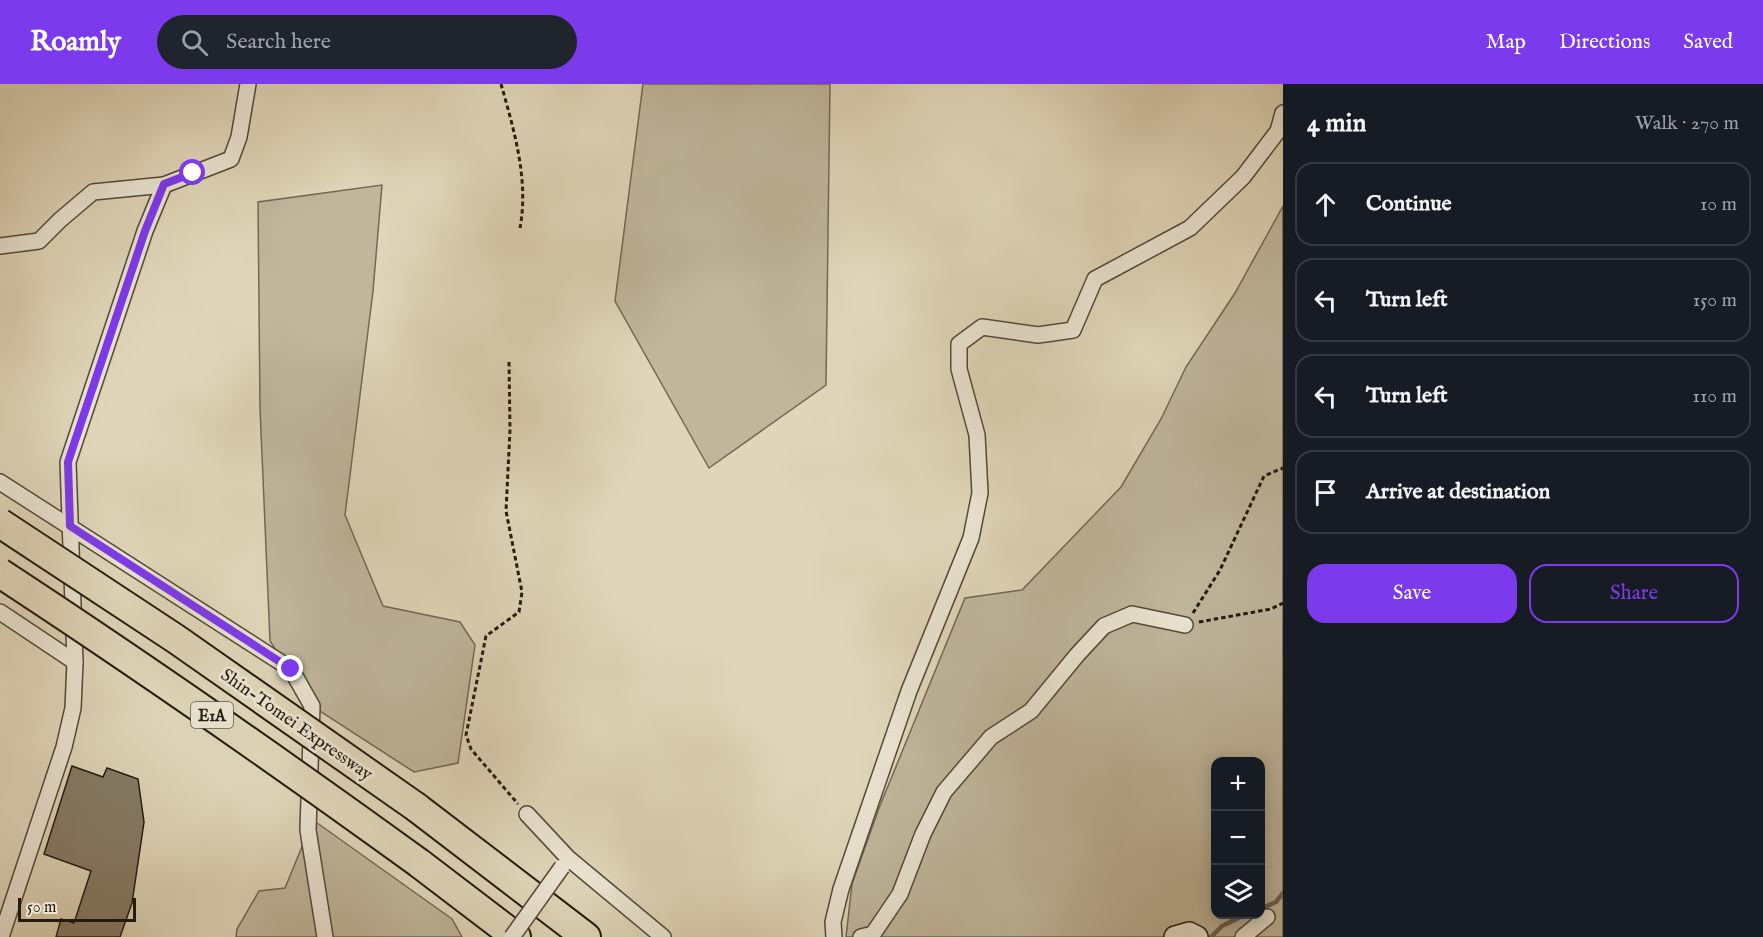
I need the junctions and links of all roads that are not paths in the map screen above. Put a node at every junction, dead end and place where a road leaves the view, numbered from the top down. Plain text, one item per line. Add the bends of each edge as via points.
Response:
1 (248, 84) edge
2 (1283, 113) edge
3 (164, 184) junction
4 (0, 246) edge
5 (0, 482) edge
6 (0, 523) edge
7 (70, 526) junction
8 (0, 573) edge
9 (0, 612) edge
10 (1185, 625) road end
11 (75, 662) junction
12 (527, 814) road end
13 (566, 863) junction
14 (1267, 917) dead end
15 (1, 937) edge
16 (325, 937) edge
17 (512, 937) edge
18 (516, 937) edge
19 (586, 937) edge
20 (663, 937) edge
21 (834, 937) edge
22 (861, 937) edge
23 (1243, 937) edge

1 - 3 street via 231,159
2 - 21 street via 1278,131 1243,177 1190,228 1095,279 1073,330 1038,335 982,327 958,344 958,369 977,435 980,493 971,538 909,691 841,889 833,922
3 - 4 street via 93,192 39,241
3 - 7 street via 68,462
5 - 7 street
6 - 19 highway, Shin-Tomei Expressway / E1A, bridge via 176,639 416,807
7 - 11 street
7 - 16 street via 291,669 312,706 308,831
8 - 18 highway, E1A, bridge via 254,744
9 - 11 street
10 - 22 street via 1132,614 1104,626 1031,711 991,737 944,792 900,894 873,934
11 - 15 street via 73,708 64,747
12 - 13 street
13 - 17 street, bridge
13 - 20 street
14 - 23 street

